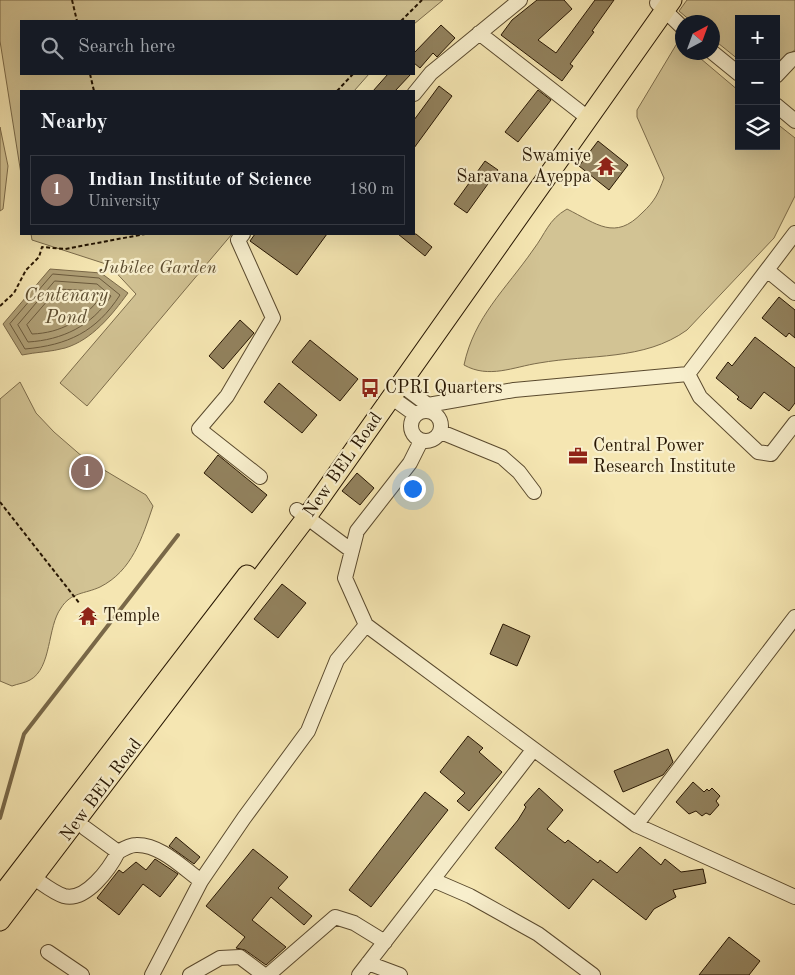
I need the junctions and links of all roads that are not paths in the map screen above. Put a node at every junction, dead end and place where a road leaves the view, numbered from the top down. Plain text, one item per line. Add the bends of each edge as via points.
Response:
1 (520, 0) edge
2 (663, 4) edge
3 (675, 19) edge
4 (479, 33) junction
5 (720, 59) edge
6 (795, 59) edge
7 (735, 71) edge
8 (780, 72) edge
9 (415, 93) edge
10 (780, 108) edge
11 (585, 115) junction
12 (795, 121) edge
13 (795, 233) edge
14 (242, 235) edge
15 (767, 270) junction
16 (795, 293) edge
17 (688, 374) junction
18 (394, 391) junction
19 (416, 414) junction
20 (795, 423) edge
21 (441, 432) junction
22 (421, 441) junction
23 (260, 477) dead end
24 (534, 492) dead end
25 (301, 514) junction
26 (352, 551) junction
27 (795, 617) edge
28 (366, 625) junction
29 (533, 750) junction
30 (636, 825) junction
31 (86, 828) dead end
32 (118, 852) junction
33 (34, 878) junction
34 (433, 880) junction
35 (201, 881) junction
36 (5, 891) edge
37 (795, 897) edge
38 (0, 921) edge
39 (385, 942) junction
40 (48, 952) dead end
41 (368, 963) junction
42 (82, 975) edge
43 (152, 975) edge
44 (190, 975) edge
45 (264, 975) edge
46 (268, 975) edge
47 (359, 975) edge
48 (400, 975) edge
49 (593, 975) edge

1 - 4 street
2 - 3 street
2 - 11 main road, New BEL Road
4 - 9 street via 431,73
4 - 11 street
5 - 7 street
6 - 8 street
10 - 12 street
11 - 18 main road, New BEL Road via 555,168
11 - 25 main road, New BEL Road
13 - 15 street
14 - 23 street via 238,240 272,318 227,396 199,429
15 - 16 street
15 - 17 street
17 - 18 street via 514,390 428,404 408,390
17 - 20 street via 700,396 758,452 771,454
18 - 19 street
18 - 25 main road, New BEL Road
19 - 21 street via 426,411 435,414 441,422
19 - 22 street via 411,429
21 - 22 street via 435,439
21 - 24 street via 502,457
22 - 26 street via 410,463 357,531
25 - 26 street
25 - 33 main road, New BEL Road
25 - 36 main road
26 - 28 street via 345,578
27 - 30 street
28 - 29 street
28 - 35 street via 337,660 308,731
29 - 30 street
29 - 34 street
30 - 37 street
31 - 32 street
32 - 33 street via 110,868 79,895 65,896
32 - 35 street via 134,845 146,846 168,857
33 - 38 main road, New BEL Road
34 - 39 street
34 - 49 street via 470,896 538,934
35 - 43 street
39 - 41 street
39 - 46 street via 354,923 335,917
40 - 42 street
41 - 47 street
41 - 48 street
44 - 45 street via 220,958 240,957

